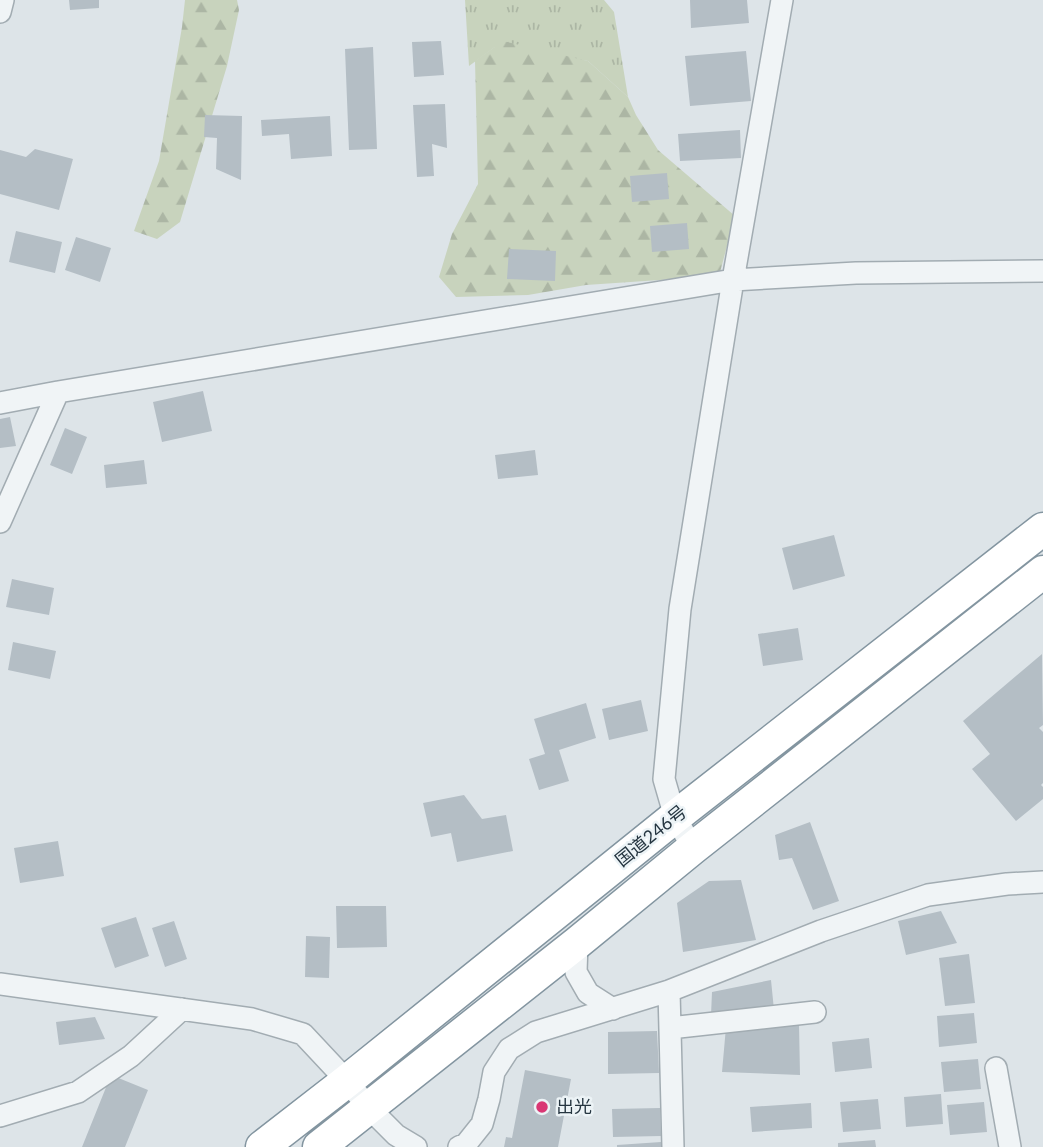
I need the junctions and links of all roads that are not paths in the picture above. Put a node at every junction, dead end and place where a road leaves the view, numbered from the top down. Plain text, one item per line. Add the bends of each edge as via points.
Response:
1 (3, 0) edge
2 (782, 0) edge
3 (0, 12) edge
4 (1043, 271) edge
5 (733, 280) junction
6 (58, 392) junction
7 (0, 403) edge
8 (0, 522) edge
9 (1043, 529) edge
10 (1043, 572) edge
11 (675, 817) junction
12 (693, 848) junction
13 (1043, 882) edge
14 (577, 943) junction
15 (0, 984) edge
16 (669, 992) junction
17 (182, 1009) junction
18 (613, 1009) junction
19 (815, 1012) dead end
20 (670, 1028) junction
21 (996, 1068) dead end
22 (347, 1081) junction
23 (369, 1108) junction
24 (0, 1115) edge
25 (262, 1147) edge
26 (319, 1147) edge
27 (416, 1147) edge
28 (459, 1147) edge
29 (673, 1147) edge
30 (1010, 1147) edge

1 - 3 street
2 - 5 street
4 - 5 street
5 - 6 street
5 - 11 street via 680,609 664,779
6 - 7 street
6 - 8 street
9 - 11 highway, 国道246号
10 - 12 highway, 国道246号
11 - 12 street
11 - 22 highway, 国道246号
12 - 14 highway, 国道246号
13 - 16 street via 928,895 821,931
14 - 18 street via 576,972 588,993
14 - 23 highway, 国道246号
15 - 17 street
16 - 18 street
16 - 20 street
17 - 22 street via 252,1019 303,1034
17 - 24 street via 131,1056 78,1092
18 - 28 street via 536,1032 509,1049 495,1072 482,1124
19 - 20 street
20 - 29 street
21 - 30 street
22 - 23 street
22 - 25 highway, 国道246号
23 - 26 highway, 国道246号
23 - 27 street via 397,1136

